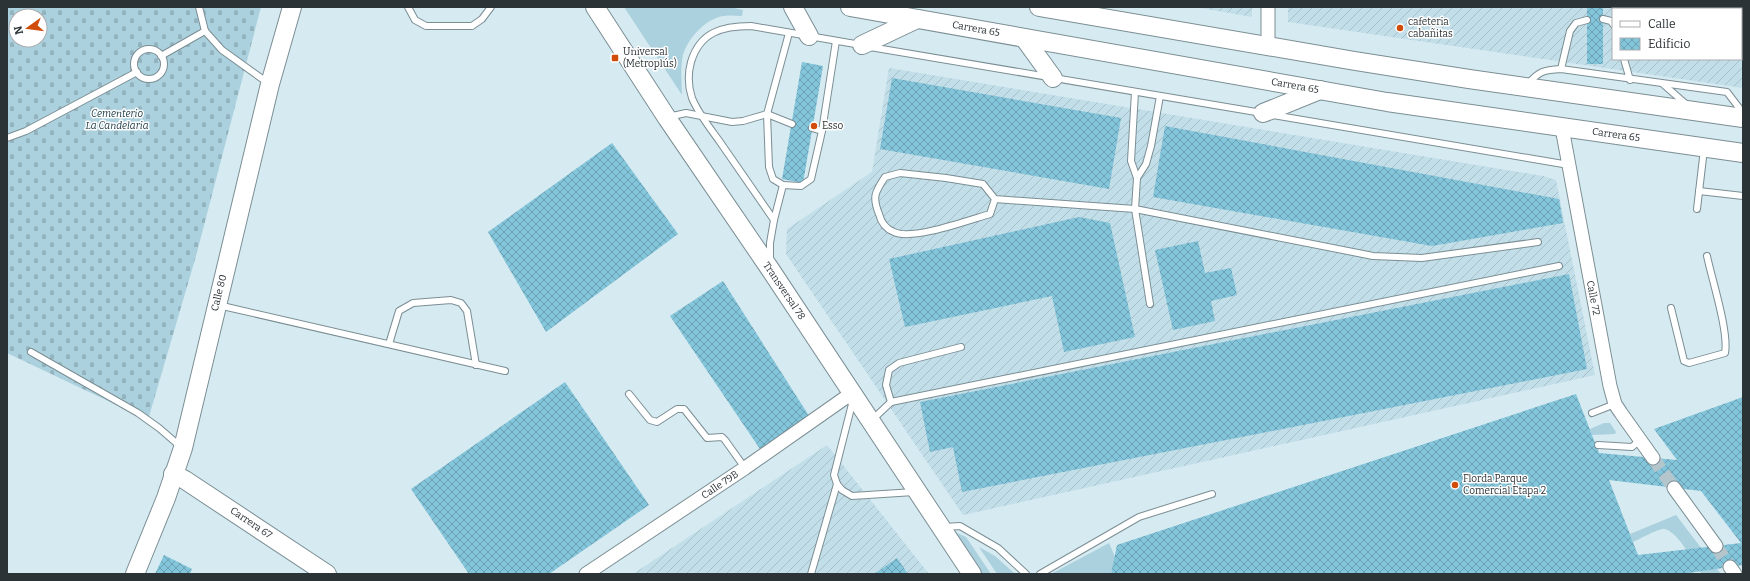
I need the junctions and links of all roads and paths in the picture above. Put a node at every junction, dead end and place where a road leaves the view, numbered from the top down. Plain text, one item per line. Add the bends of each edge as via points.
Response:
1 (199, 7) edge
2 (292, 7) edge
3 (408, 7) edge
4 (491, 7) edge
5 (595, 7) edge
6 (793, 7) edge
7 (850, 7) edge
8 (1039, 7) edge
9 (1268, 7) edge
10 (1076, 10) edge
11 (917, 19) junction
12 (1603, 19) dead end
13 (1587, 20) dead end
14 (1612, 22) edge
15 (205, 31) junction
16 (789, 32) junction
17 (809, 36) junction
18 (1024, 38) junction
19 (836, 41) junction
20 (862, 45) junction
21 (1268, 46) junction
22 (161, 56) junction
23 (1624, 60) edge
24 (1560, 69) junction
25 (137, 72) junction
26 (1053, 78) junction
27 (1630, 80) junction
28 (270, 84) junction
29 (1663, 84) junction
30 (1525, 87) junction
31 (1320, 90) junction
32 (1135, 92) junction
33 (1160, 96) junction
34 (1693, 110) junction
35 (1264, 113) junction
36 (1743, 113) edge
37 (767, 114) junction
38 (703, 117) junction
39 (667, 118) junction
40 (1743, 118) edge
41 (792, 124) dead end
42 (812, 128) dead end
43 (1562, 128) junction
44 (822, 131) junction
45 (7, 138) edge
46 (1704, 148) junction
47 (1743, 153) edge
48 (1569, 165) junction
49 (1137, 178) junction
50 (783, 185) junction
51 (1699, 191) junction
52 (1743, 196) edge
53 (995, 199) junction
54 (1135, 209) junction
55 (1697, 209) dead end
56 (774, 220) junction
57 (1538, 242) dead end
58 (1707, 256) dead end
59 (1559, 266) dead end
60 (770, 269) junction
61 (1150, 304) dead end
62 (216, 305) junction
63 (1671, 308) dead end
64 (389, 344) junction
65 (961, 347) dead end
66 (31, 352) dead end
67 (476, 365) junction
68 (505, 371) dead end
69 (629, 394) dead end
70 (853, 395) junction
71 (891, 402) junction
72 (1615, 404) junction
73 (1592, 413) dead end
74 (870, 421) junction
75 (1640, 440) junction
76 (1598, 445) dead end
77 (183, 448) junction
78 (1653, 458) tunnel mouth
79 (745, 468) junction
80 (174, 474) junction
81 (837, 484) junction
82 (1674, 488) tunnel mouth
83 (918, 492) junction
84 (1212, 494) dead end
85 (941, 527) junction
86 (1716, 546) tunnel mouth
87 (135, 574) edge
88 (327, 574) edge
89 (586, 574) edge
90 (811, 574) edge
91 (972, 574) edge
92 (1026, 574) edge
93 (1040, 574) edge

1 - 15 lane
2 - 28 main road, Calle 80
3 - 4 lane via 415,20 426,26 472,26 482,19
5 - 39 main road, Transversal 78
6 - 17 main road
7 - 11 main road, Carrera 65
8 - 10 main road
9 - 21 street
10 - 21 main road
11 - 18 main road, Carrera 65
11 - 20 main road
12 - 14 lane
13 - 24 lane via 1576,23 1570,31
15 - 22 lane
15 - 28 lane via 222,50
16 - 17 lane
16 - 37 lane
16 - 38 lane via 732,26 716,31 701,40 693,54 689,83 692,98
17 - 19 lane
18 - 26 main road
18 - 31 main road, Carrera 65
19 - 20 lane
19 - 44 lane
20 - 26 lane
21 - 30 main road
22 - 25 lane via 152,50 141,52 134,61
22 - 25 lane via 163,67 157,77 146,79
23 - 27 lane
24 - 27 lane
24 - 30 lane via 1543,70
25 - 45 lane via 26,131
26 - 32 lane
27 - 29 lane
28 - 62 main road, Calle 80
29 - 34 lane
29 - 36 lane via 1727,92
30 - 34 main road
31 - 35 main road
31 - 43 main road, Carrera 65
32 - 33 lane
32 - 49 lane via 1131,161
33 - 35 lane
33 - 49 lane via 1150,152
34 - 40 main road
35 - 48 lane
37 - 38 lane via 732,122
37 - 41 lane
37 - 50 lane via 769,167 773,179
38 - 39 lane via 686,114
38 - 56 lane
39 - 60 main road, Transversal 78
42 - 44 lane
43 - 46 main road, Carrera 65
43 - 48 street, Calle 72
44 - 50 lane via 811,179 801,186
46 - 47 main road, Carrera 65
46 - 51 lane
48 - 72 street, Calle 72
49 - 54 lane
50 - 56 lane
51 - 52 lane
51 - 55 lane
53 - 53 lane via 983,184 900,173 885,177 875,193 876,208 882,223 894,233 917,234 990,214
53 - 54 lane
54 - 57 lane via 1373,256 1422,258
54 - 61 lane
56 - 60 lane via 770,243
58 - 63 lane via 1723,324 1725,353 1689,363 1684,362
59 - 71 lane
60 - 70 main road, Transversal 78
62 - 64 lane
62 - 77 main road, Calle 80
64 - 67 lane
64 - 67 lane via 399,311 413,303 451,300 460,303 467,311
65 - 71 lane via 899,363 889,370 886,385
66 - 77 lane via 138,413
67 - 68 lane
69 - 79 lane via 653,422 677,409 684,409 707,438 722,437
70 - 74 main road, Transversal 78
70 - 79 street, Calle 79B
70 - 81 lane via 834,475
71 - 74 lane
72 - 73 lane
72 - 75 street, Calle 72
74 - 83 main road, Transversal 78
75 - 76 lane via 1632,447
75 - 78 street, Calle 72
77 - 80 main road, Calle 80
79 - 89 street, Calle 79B
80 - 87 main road, Calle 80
80 - 88 main road, Carrera 67
81 - 83 lane via 852,496
81 - 90 lane
82 - 86 street
83 - 85 main road, Transversal 78
84 - 93 lane via 1139,517
85 - 91 main road, Transversal 78
85 - 92 lane via 960,526 998,548

